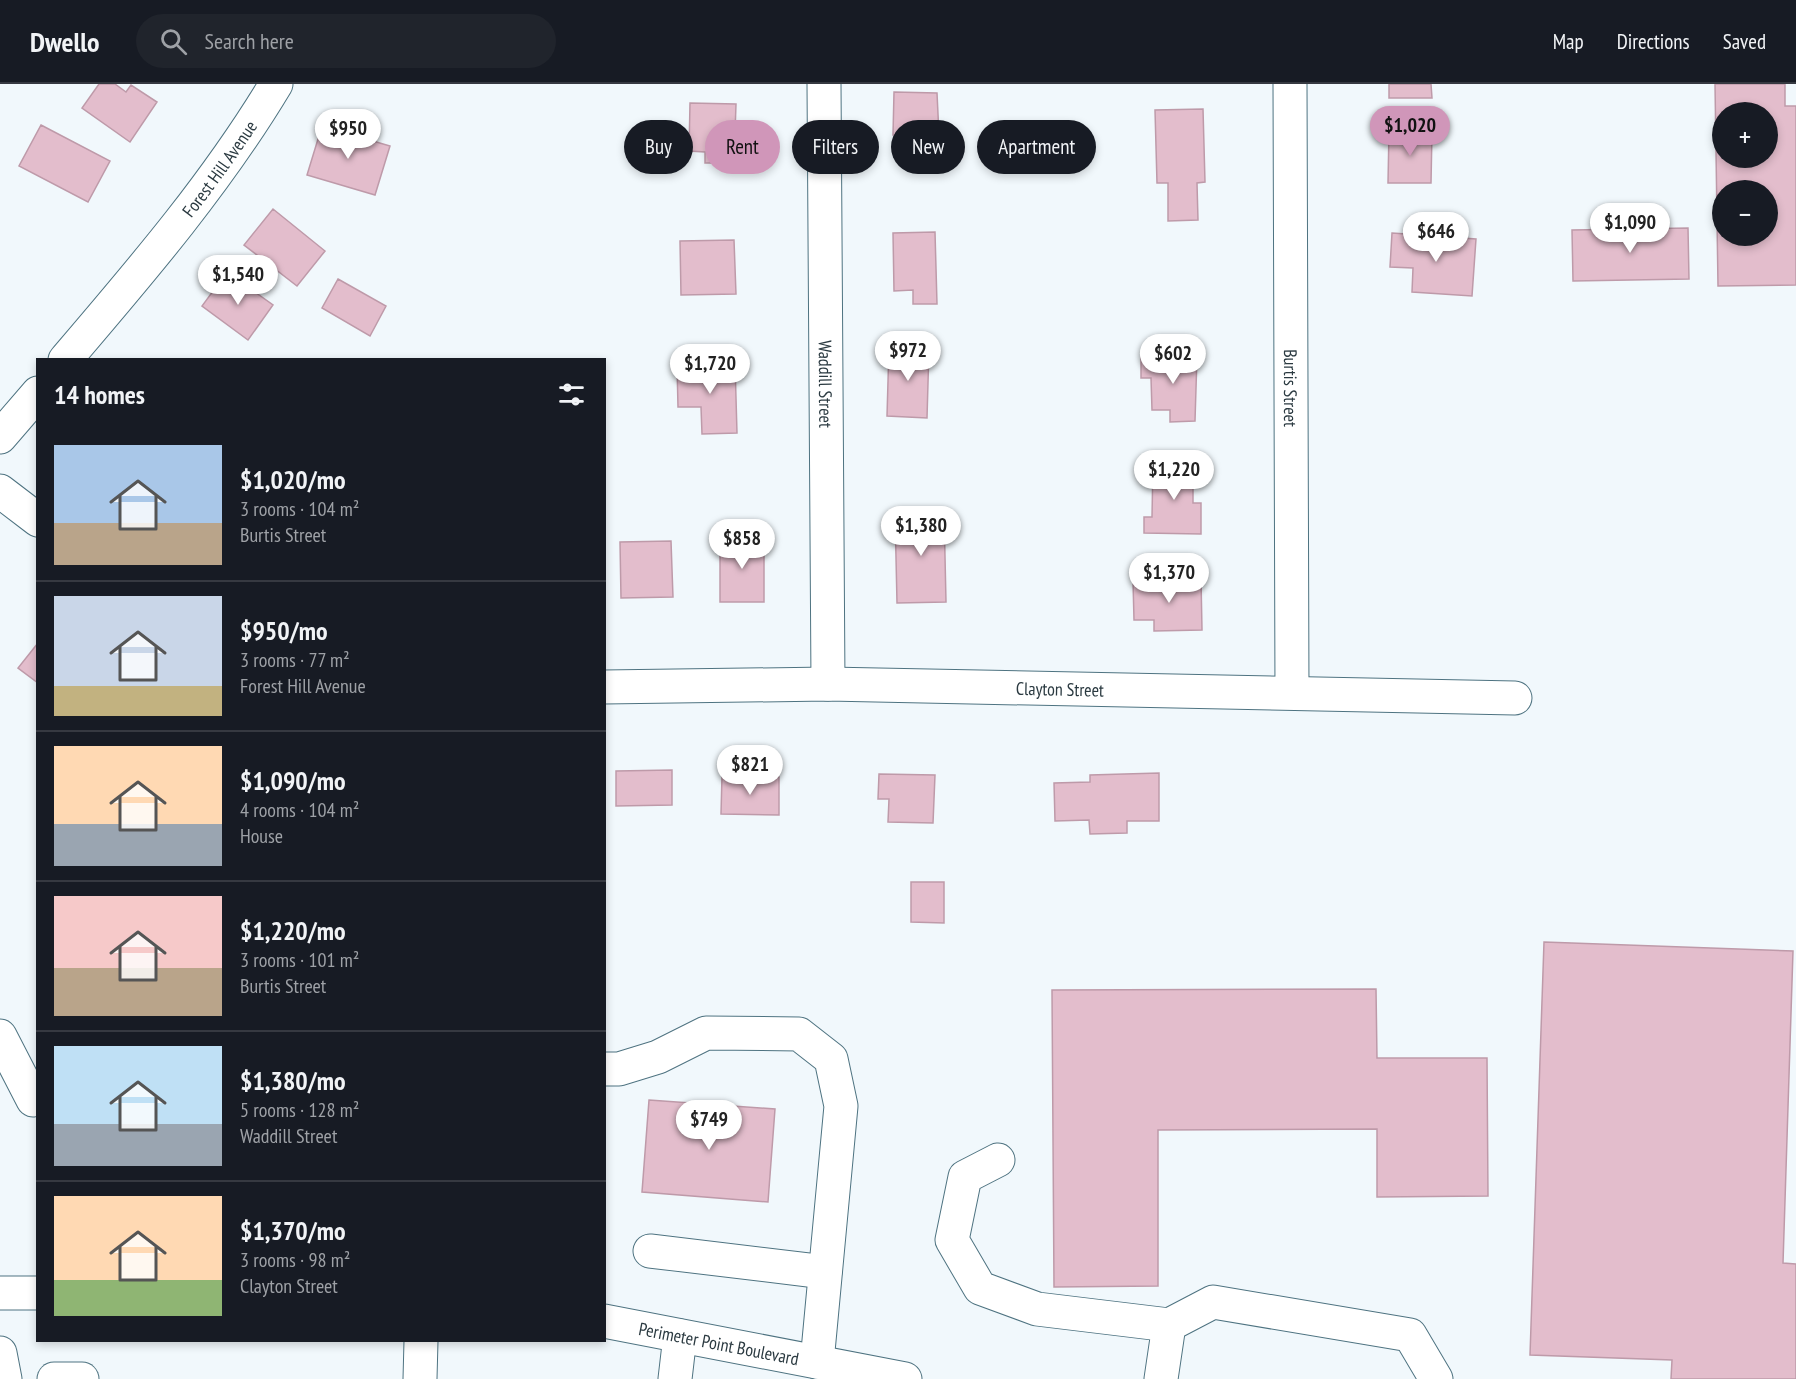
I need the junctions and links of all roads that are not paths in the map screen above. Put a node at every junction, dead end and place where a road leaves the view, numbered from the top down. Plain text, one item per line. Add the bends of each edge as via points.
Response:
1 (276, 84) edge
2 (824, 84) edge
3 (1290, 84) edge
4 (67, 358) edge
5 (36, 395) edge
6 (0, 437) edge
7 (0, 491) edge
8 (36, 518) edge
9 (828, 684) junction
10 (606, 687) edge
11 (1292, 692) junction
12 (1515, 698) dead end
13 (0, 1036) edge
14 (606, 1069) edge
15 (33, 1100) dead end
16 (998, 1160) dead end
17 (650, 1251) dead end
18 (825, 1272) junction
19 (0, 1293) edge
20 (36, 1293) edge
21 (606, 1321) edge
22 (1169, 1325) junction
23 (680, 1336) junction
24 (421, 1342) edge
25 (0, 1353) edge
26 (817, 1362) junction
27 (5, 1379) edge
28 (420, 1379) edge
29 (675, 1379) edge
30 (905, 1379) edge
31 (1161, 1379) edge
32 (1436, 1379) edge

1 - 4 street, Forest Hill Avenue via 242,141 177,229
2 - 9 street, Waddill Street
3 - 11 street, Burtis Street
5 - 6 street
7 - 8 street
9 - 10 street, Clayton Street
9 - 11 street, Clayton Street
11 - 12 street, Clayton Street
13 - 15 street
14 - 18 street via 658,1057 706,1032 799,1034 831,1059 841,1106
16 - 22 street via 965,1178 952,1240 980,1288 1037,1309
17 - 18 street
18 - 26 street
19 - 20 street
21 - 23 street, Perimeter Point Boulevard
22 - 31 street
22 - 32 street via 1213,1302 1410,1335
23 - 26 street, Perimeter Point Boulevard
23 - 29 street
24 - 28 street
25 - 27 street
26 - 30 street, Perimeter Point Boulevard

